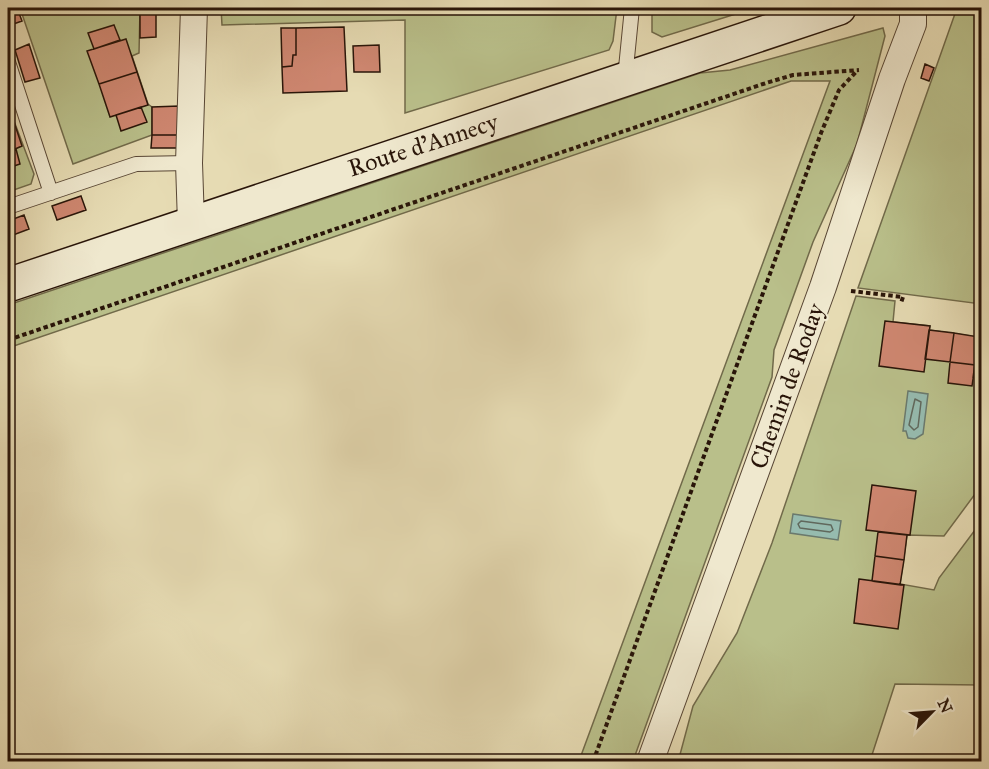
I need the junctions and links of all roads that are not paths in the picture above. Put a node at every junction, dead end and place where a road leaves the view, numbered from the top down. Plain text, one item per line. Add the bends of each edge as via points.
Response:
1 (194, 8) edge
2 (632, 8) edge
3 (839, 8) edge
4 (914, 8) edge
5 (8, 62) edge
6 (625, 78) junction
7 (189, 163) junction
8 (51, 193) junction
9 (8, 207) edge
10 (191, 223) junction
11 (8, 285) edge
12 (650, 762) edge

1 - 7 street
2 - 6 lane
3 - 6 main road, Route d'Annecy
4 - 12 street, Chemin de Roday via 913,24 823,287
5 - 8 lane
6 - 10 main road, Route d'Annecy
7 - 8 lane via 136,164
7 - 10 street
8 - 9 lane
10 - 11 main road, Route d'Annecy

